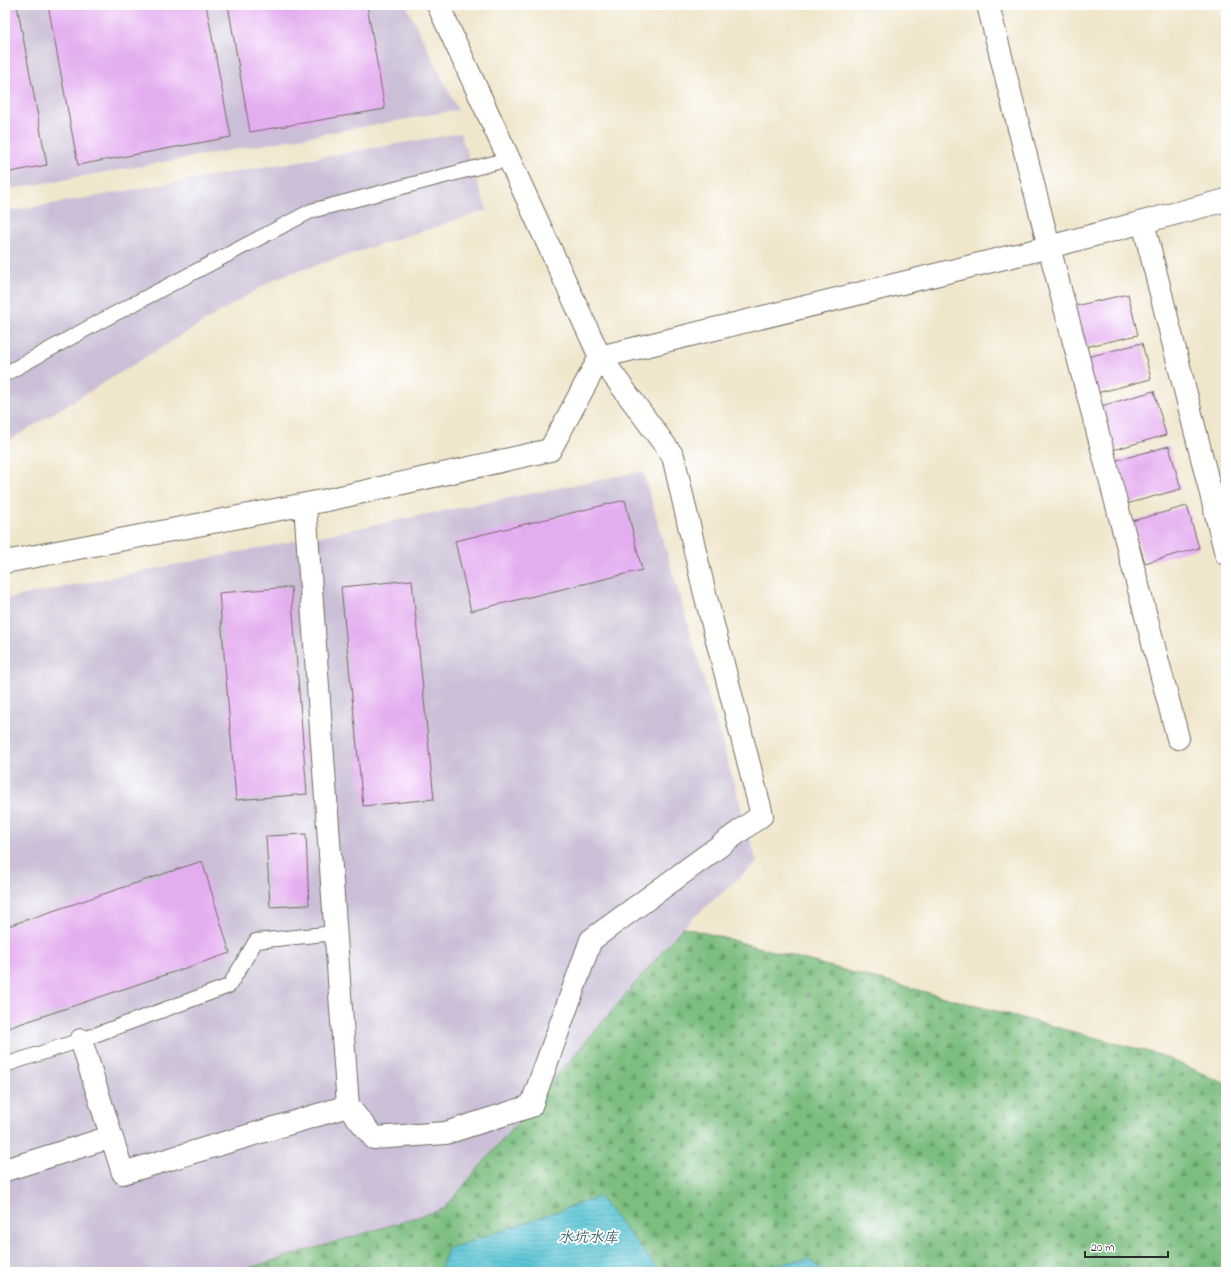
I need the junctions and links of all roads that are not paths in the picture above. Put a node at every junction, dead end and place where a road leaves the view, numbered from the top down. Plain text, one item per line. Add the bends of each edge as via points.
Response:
1 (438, 5) edge
2 (988, 5) edge
3 (509, 159) junction
4 (1226, 200) edge
5 (1142, 222) junction
6 (1049, 247) junction
7 (600, 357) junction
8 (5, 374) edge
9 (305, 505) junction
10 (1226, 554) edge
11 (5, 562) edge
12 (1178, 738) dead end
13 (336, 933) junction
14 (81, 1040) junction
15 (5, 1065) edge
16 (348, 1106) junction
17 (111, 1136) junction
18 (5, 1170) edge

1 - 3 street
2 - 6 street
3 - 7 street
3 - 8 lane via 311,211
4 - 5 street
5 - 6 street
5 - 10 street
6 - 7 street
6 - 12 street
7 - 9 street via 550,450
7 - 16 street via 673,456 704,590 762,815 591,940 531,1106 446,1132 374,1138
9 - 11 street
9 - 13 street
13 - 14 lane via 256,941 229,986
13 - 16 street
14 - 15 lane
14 - 17 street
16 - 17 street via 123,1173
17 - 18 street

